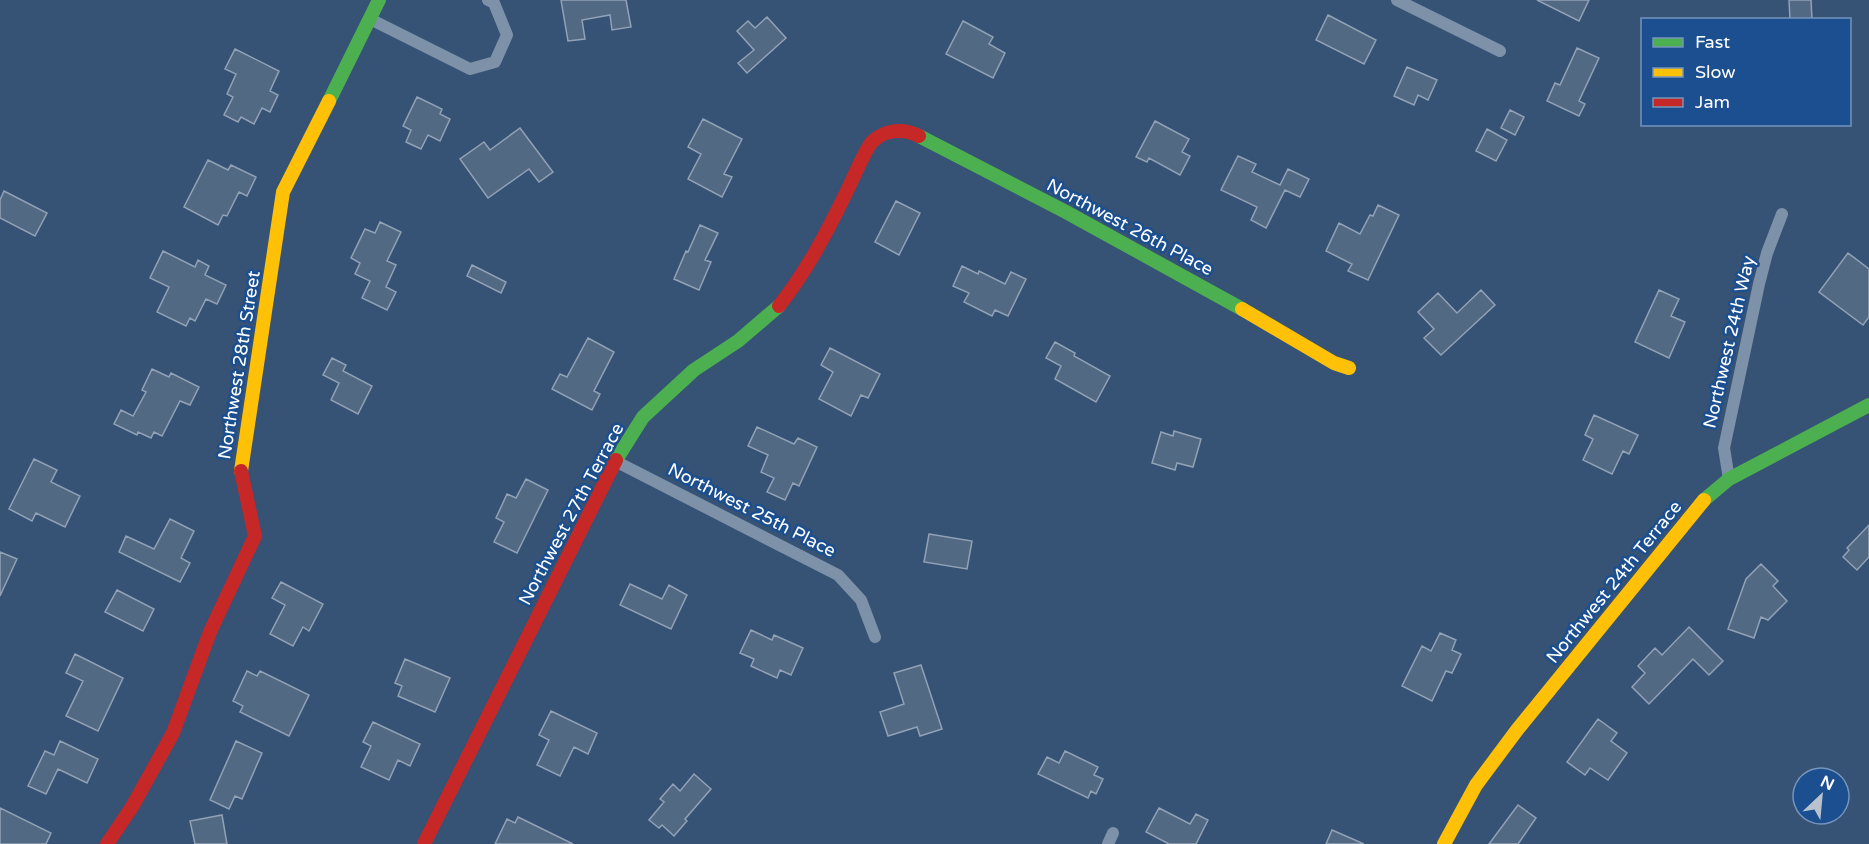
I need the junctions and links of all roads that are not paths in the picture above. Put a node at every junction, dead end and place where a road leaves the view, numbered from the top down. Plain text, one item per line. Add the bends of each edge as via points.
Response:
1 (379, 0) edge
2 (490, 0) edge
3 (1397, 0) edge
4 (370, 19) junction
5 (1500, 51) dead end
6 (890, 131) joint
7 (1782, 214) dead end
8 (1349, 368) dead end
9 (1869, 405) edge
10 (615, 461) junction
11 (1729, 479) junction
12 (875, 638) dead end
13 (107, 844) edge
14 (424, 844) edge
15 (1444, 844) edge

1 - 4 street, Northwest 28th Street
2 - 4 street via 507,35 495,62 470,69
3 - 5 street
4 - 13 street, Northwest 28th Street via 283,192 241,469 255,536 210,632 173,733
6 - 8 street, Northwest 26th Place via 909,131 972,163
6 - 10 street, Northwest 27th Terrace via 872,142 801,278 779,307 738,342 694,370 643,417
7 - 11 street, Northwest 24th Way via 1759,284 1724,448
9 - 11 street, Northwest 24th Terrace
10 - 12 street, Northwest 25th Place via 838,575 861,600
10 - 14 street, Northwest 27th Terrace
11 - 15 street, Northwest 24th Terrace via 1706,498 1517,730 1476,785

